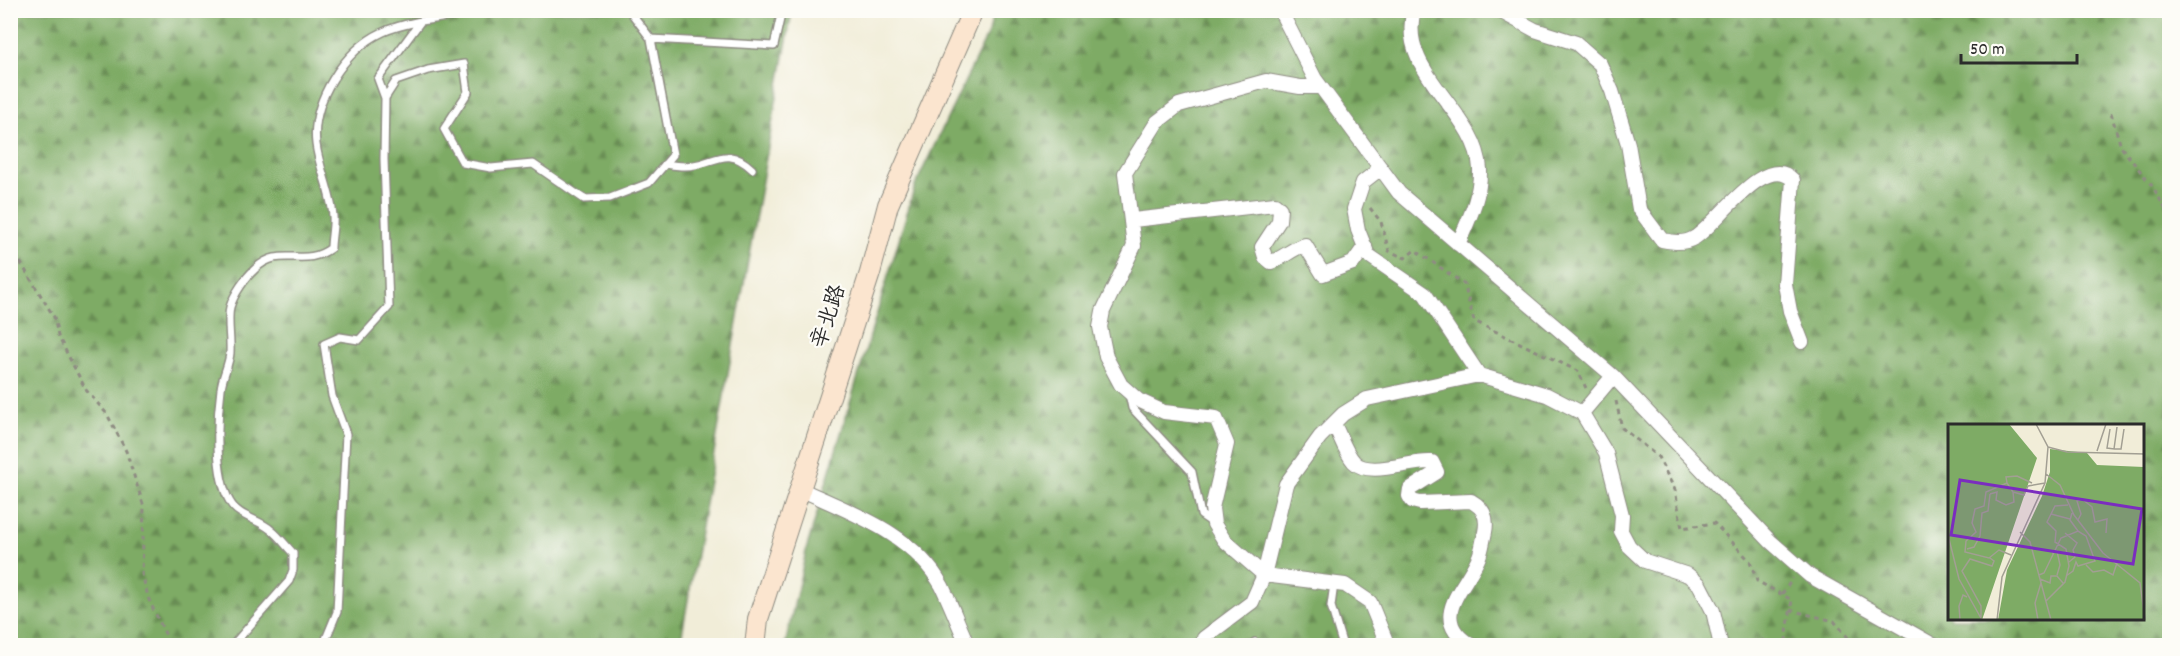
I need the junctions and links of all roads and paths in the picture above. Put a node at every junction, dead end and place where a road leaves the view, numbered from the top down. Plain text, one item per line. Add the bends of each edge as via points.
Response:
1 (486, 10) edge
2 (629, 10) edge
3 (782, 10) edge
4 (973, 10) edge
5 (1280, 10) edge
6 (1414, 10) edge
7 (1498, 10) edge
8 (421, 21) junction
9 (651, 39) junction
10 (1321, 87) junction
11 (386, 98) junction
12 (2111, 113) dead end
13 (665, 164) junction
14 (1380, 168) junction
15 (752, 169) dead end
16 (1358, 192) junction
17 (2169, 217) edge
18 (1133, 220) junction
19 (10, 237) edge
20 (1458, 244) junction
21 (1365, 246) junction
22 (1802, 342) dead end
23 (1479, 375) junction
24 (1613, 376) junction
25 (1604, 389) junction
26 (1128, 391) junction
27 (1592, 401) junction
28 (1582, 413) junction
29 (1334, 424) junction
30 (800, 489) junction
31 (1215, 524) junction
32 (1800, 568) junction
33 (1264, 575) junction
34 (1334, 584) junction
35 (1782, 594) junction
36 (1790, 610) junction
37 (171, 645) edge
38 (232, 645) edge
39 (323, 645) edge
40 (755, 645) edge
41 (968, 645) edge
42 (1203, 645) edge
43 (1249, 645) edge
44 (1264, 645) edge
45 (1343, 645) edge
46 (1388, 645) edge
47 (1472, 645) edge
48 (1722, 645) edge
49 (1744, 645) edge
50 (1769, 645) edge
51 (1785, 645) edge
52 (1872, 645) edge
53 (1935, 645) edge

1 - 8 lane
2 - 9 lane
3 - 9 lane via 774,46
4 - 30 main road, 辛北路 via 888,205
5 - 10 street
6 - 20 street via 1410,23 1421,66 1467,129 1480,167 1477,200
7 - 22 street via 1535,30 1576,43 1600,64 1628,144 1639,209 1662,240 1677,243 1693,239 1764,177 1777,172 1788,174 1793,180 1785,285
8 - 11 lane via 378,79
8 - 38 lane via 382,32 350,57 328,84 319,107 316,143 333,217 331,248 318,258 268,259 254,269 230,308 230,355 217,418 221,470 229,501 270,529 293,553 289,581
9 - 13 lane via 673,154
10 - 14 street
10 - 18 street via 1266,81 1179,105 1157,122 1125,173
11 - 13 lane via 396,81 428,70 465,64 468,92 444,129 463,163 491,168 533,164 584,199 610,198 649,183
11 - 39 lane via 389,307 359,340 340,337 324,344 332,396 346,434 337,612
12 - 17 path via 2121,147 2153,187
13 - 15 lane via 687,166 728,156 741,158
14 - 16 street via 1363,182
14 - 20 street via 1399,193
16 - 21 street via 1354,209
16 - 27 path via 1381,222 1389,251 1405,258 1415,250 1464,284 1474,321 1578,371
18 - 21 street via 1275,204 1280,209 1279,221 1262,247 1265,257 1271,262 1305,245 1323,274 1353,263
18 - 26 street via 1134,246 1103,311 1100,327 1106,357
19 - 37 path via 19,260 54,317 58,336 86,390 107,414 126,451 144,507 142,574 148,600
20 - 24 street
21 - 23 street via 1368,255 1425,294
23 - 28 street via 1547,395
23 - 29 street via 1366,399
24 - 25 street
24 - 32 street
25 - 27 street
25 - 35 path via 1617,402 1622,428 1658,457 1675,490 1682,528 1714,523 1750,561 1757,581
26 - 31 lane via 1132,408 1192,472 1201,515
26 - 31 street via 1164,412 1216,418 1227,444 1212,508
27 - 28 street
28 - 48 street via 1606,453 1622,515 1621,531 1629,546 1645,561 1688,574 1700,584 1713,611
29 - 33 street via 1286,484
29 - 47 street via 1354,462 1362,467 1377,469 1431,462 1437,472 1410,489 1412,501 1471,501 1484,512 1486,523 1479,558 1450,609 1457,636
30 - 40 main road, 辛北路 via 758,619
30 - 41 street via 903,541 941,585
31 - 33 street via 1224,540
32 - 35 path
32 - 53 street
33 - 34 street
33 - 42 street via 1252,602 1204,638
34 - 45 lane via 1331,606
34 - 46 street via 1346,585 1370,602
35 - 36 path via 1792,600
36 - 51 path
36 - 52 path via 1834,621 1851,641
43 - 44 lane
49 - 50 path via 1763,640

